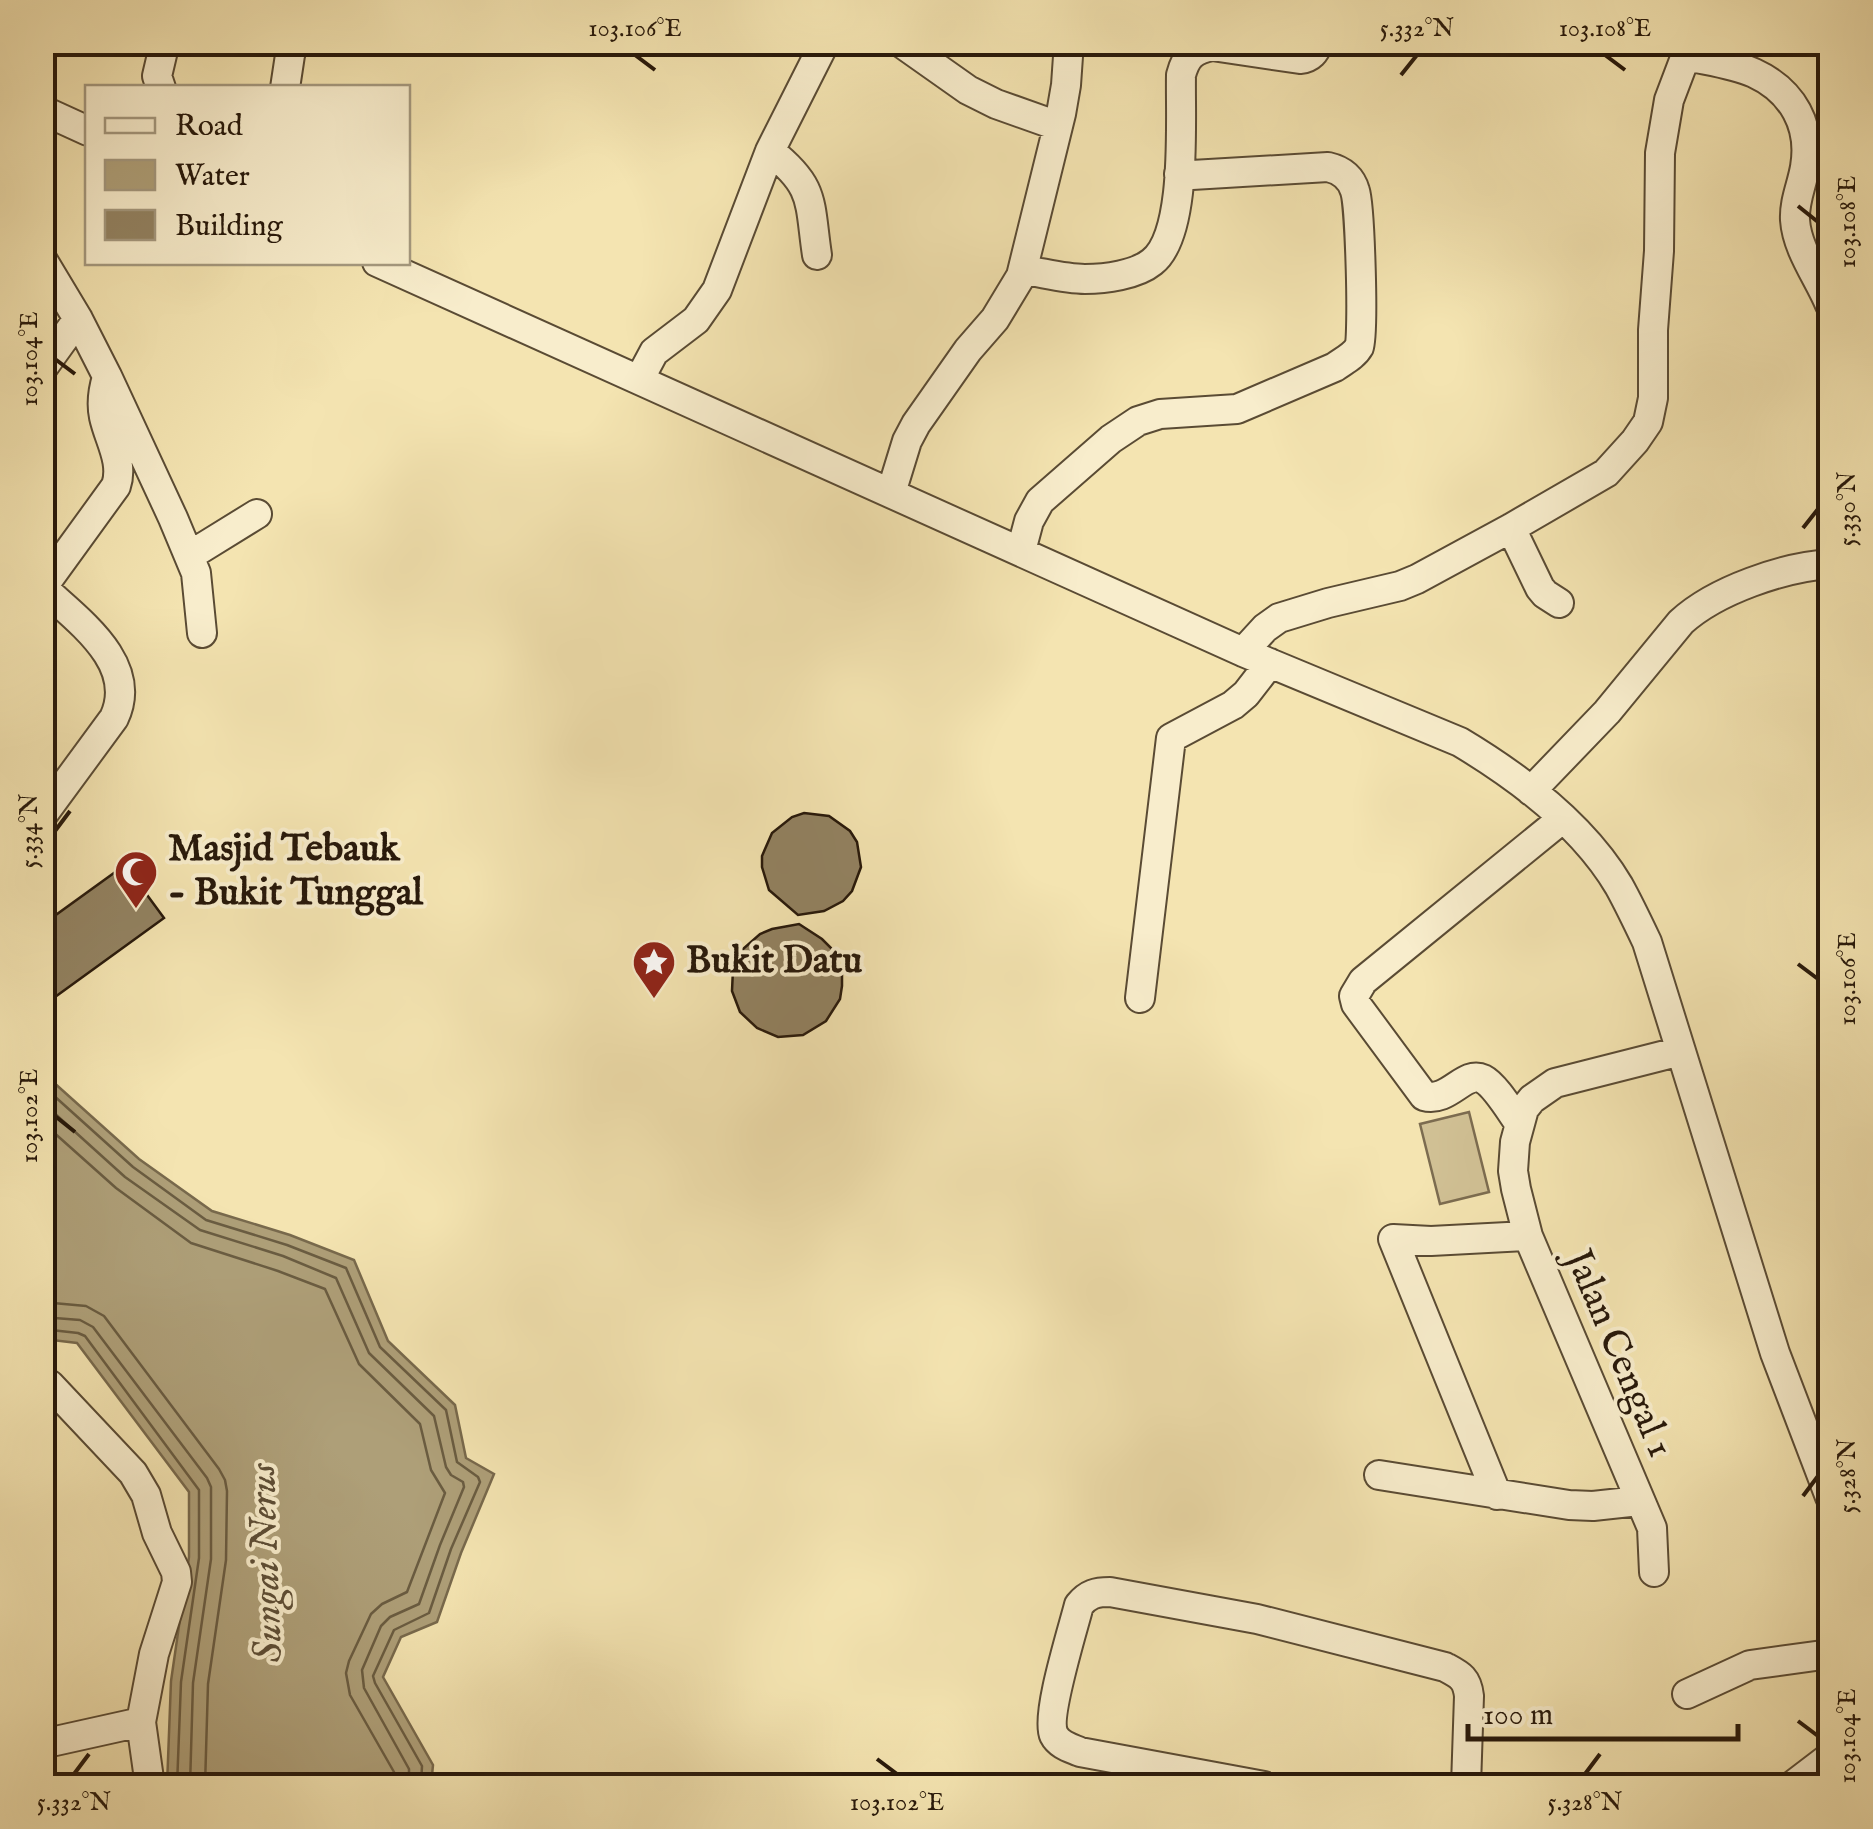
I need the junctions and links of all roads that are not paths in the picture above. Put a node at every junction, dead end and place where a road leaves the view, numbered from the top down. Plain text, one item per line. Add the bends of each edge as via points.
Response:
1 (165, 42) edge
2 (294, 42) edge
3 (824, 42) edge
4 (900, 42) edge
5 (1069, 42) edge
6 (1320, 42) edge
7 (1689, 49) edge
8 (155, 84) edge
9 (285, 85) edge
10 (42, 110) edge
11 (1058, 126) junction
12 (85, 130) edge
13 (770, 151) junction
14 (1818, 168) edge
15 (1180, 174) junction
16 (817, 255) dead end
17 (42, 259) edge
18 (384, 265) edge
19 (1024, 270) junction
20 (1830, 306) edge
21 (78, 319) junction
22 (42, 369) edge
23 (107, 376) junction
24 (639, 380) junction
25 (892, 493) junction
26 (257, 514) dead end
27 (1512, 528) junction
28 (1021, 552) junction
29 (189, 556) junction
30 (1830, 564) edge
31 (43, 588) edge
32 (1559, 603) dead end
33 (202, 633) dead end
34 (1243, 652) junction
35 (1270, 663) junction
36 (1531, 791) junction
37 (42, 816) edge
38 (1562, 818) junction
39 (1140, 998) dead end
40 (1681, 1051) junction
41 (1519, 1123) junction
42 (1528, 1236) junction
43 (50, 1385) dead end
44 (1379, 1475) dead end
45 (1498, 1495) junction
46 (1830, 1498) edge
47 (1639, 1500) junction
48 (1654, 1572) dead end
49 (1830, 1654) edge
50 (1688, 1694) dead end
51 (141, 1722) junction
52 (42, 1744) edge
53 (1830, 1757) edge
54 (150, 1786) edge
55 (1264, 1786) edge
56 (1466, 1786) edge
57 (1792, 1786) edge

1 - 8 street
2 - 9 street
3 - 13 street
4 - 11 street via 968,90
5 - 11 street
6 - 15 street via 1300,59 1212,46 1192,52 1181,75
7 - 14 street via 1764,79 1798,109
7 - 27 street via 1669,100 1660,154 1652,413 1606,473
10 - 12 street
11 - 19 street
13 - 16 street via 798,175 808,194
13 - 24 street via 717,290 696,320 654,352
14 - 20 street via 1798,193 1795,220
15 - 19 street via 1169,240 1150,264 1080,279
15 - 28 street via 1328,167 1347,176 1357,194 1360,344 1335,366 1237,409 1138,421 1040,500
17 - 21 street
18 - 24 street
19 - 25 street via 996,319 916,424
21 - 22 street
21 - 23 street
23 - 29 street
23 - 31 street via 102,402 119,478
24 - 25 street
25 - 28 street
26 - 29 street
27 - 32 street via 1540,588
27 - 34 street via 1417,579 1279,618
28 - 34 street
29 - 33 street
30 - 36 street via 1762,579 1694,610
31 - 37 street via 102,644 120,689 114,718
34 - 35 street
35 - 36 street via 1460,742
35 - 39 street via 1232,705 1171,738
36 - 38 street
38 - 40 street via 1619,886 1647,942
38 - 41 street via 1363,980 1354,996 1424,1096 1438,1098 1471,1078 1482,1079
40 - 41 street via 1555,1083 1532,1099
40 - 46 street via 1775,1353
41 - 42 street, Jalan Cengal 1 via 1513,1171
42 - 45 street via 1394,1239
42 - 47 street, Jalan Cengal 1
43 - 51 street via 133,1474 176,1572
44 - 45 street
45 - 47 street via 1593,1506
47 - 48 street, Jalan Cengal 1 via 1654,1534
49 - 50 street via 1750,1665
51 - 52 street
51 - 54 street
53 - 57 street
55 - 56 street via 1063,1746 1053,1734 1052,1713 1085,1597 1110,1592 1256,1619 1445,1667 1467,1682

